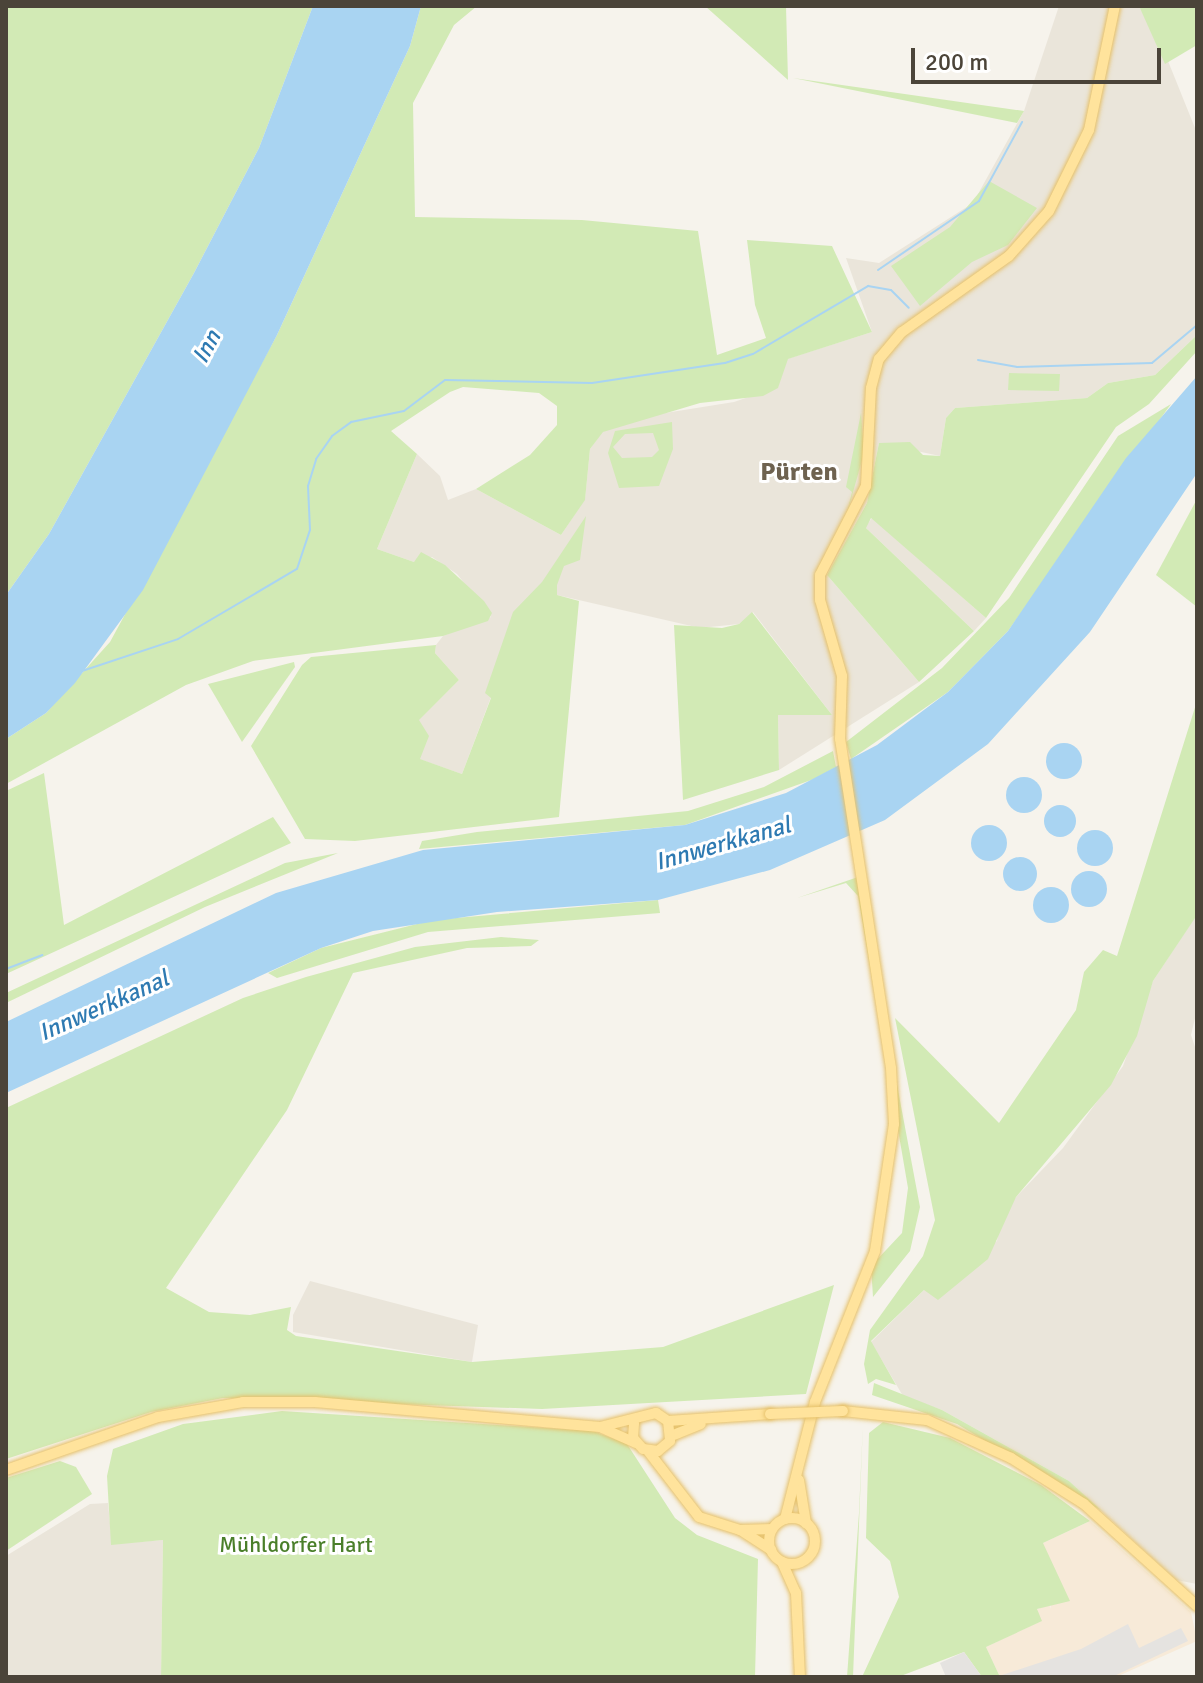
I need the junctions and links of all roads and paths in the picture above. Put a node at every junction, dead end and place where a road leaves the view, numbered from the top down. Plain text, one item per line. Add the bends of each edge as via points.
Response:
1 (1115, 6) edge
2 (668, 1421) junction
3 (707, 1422) junction
4 (634, 1423) junction
5 (600, 1427) junction
6 (669, 1440) junction
7 (636, 1443) junction
8 (648, 1451) junction
9 (6, 1470) edge
10 (667, 1470) junction
11 (799, 1478) junction
12 (785, 1519) junction
13 (806, 1523) junction
14 (772, 1529) junction
15 (740, 1530) junction
16 (771, 1550) junction
17 (804, 1561) junction
18 (782, 1562) junction
19 (796, 1593) junction
20 (1197, 1606) edge
21 (800, 1677) edge

1 - 11 main road via 1089,130 1049,211 1009,256 902,332 876,367 866,486 819,581 842,676 840,743 891,1068 891,1168 875,1251 815,1402
2 - 3 main road
2 - 4 main road via 651,1412
2 - 6 main road
3 - 6 main road
3 - 20 main road, bridge via 843,1411 905,1414 949,1429 1084,1504
4 - 5 main road
4 - 7 main road
5 - 7 main road
5 - 9 main road via 282,1401 189,1410
6 - 8 main road
6 - 10 main road
7 - 8 main road
8 - 10 main road
10 - 15 main road via 691,1511
11 - 12 main road
11 - 13 main road
12 - 13 main road
12 - 14 main road
13 - 17 main road via 815,1542
14 - 15 main road
14 - 16 main road
15 - 16 main road
16 - 18 main road
17 - 18 main road
17 - 19 main road
18 - 19 main road
19 - 21 main road

